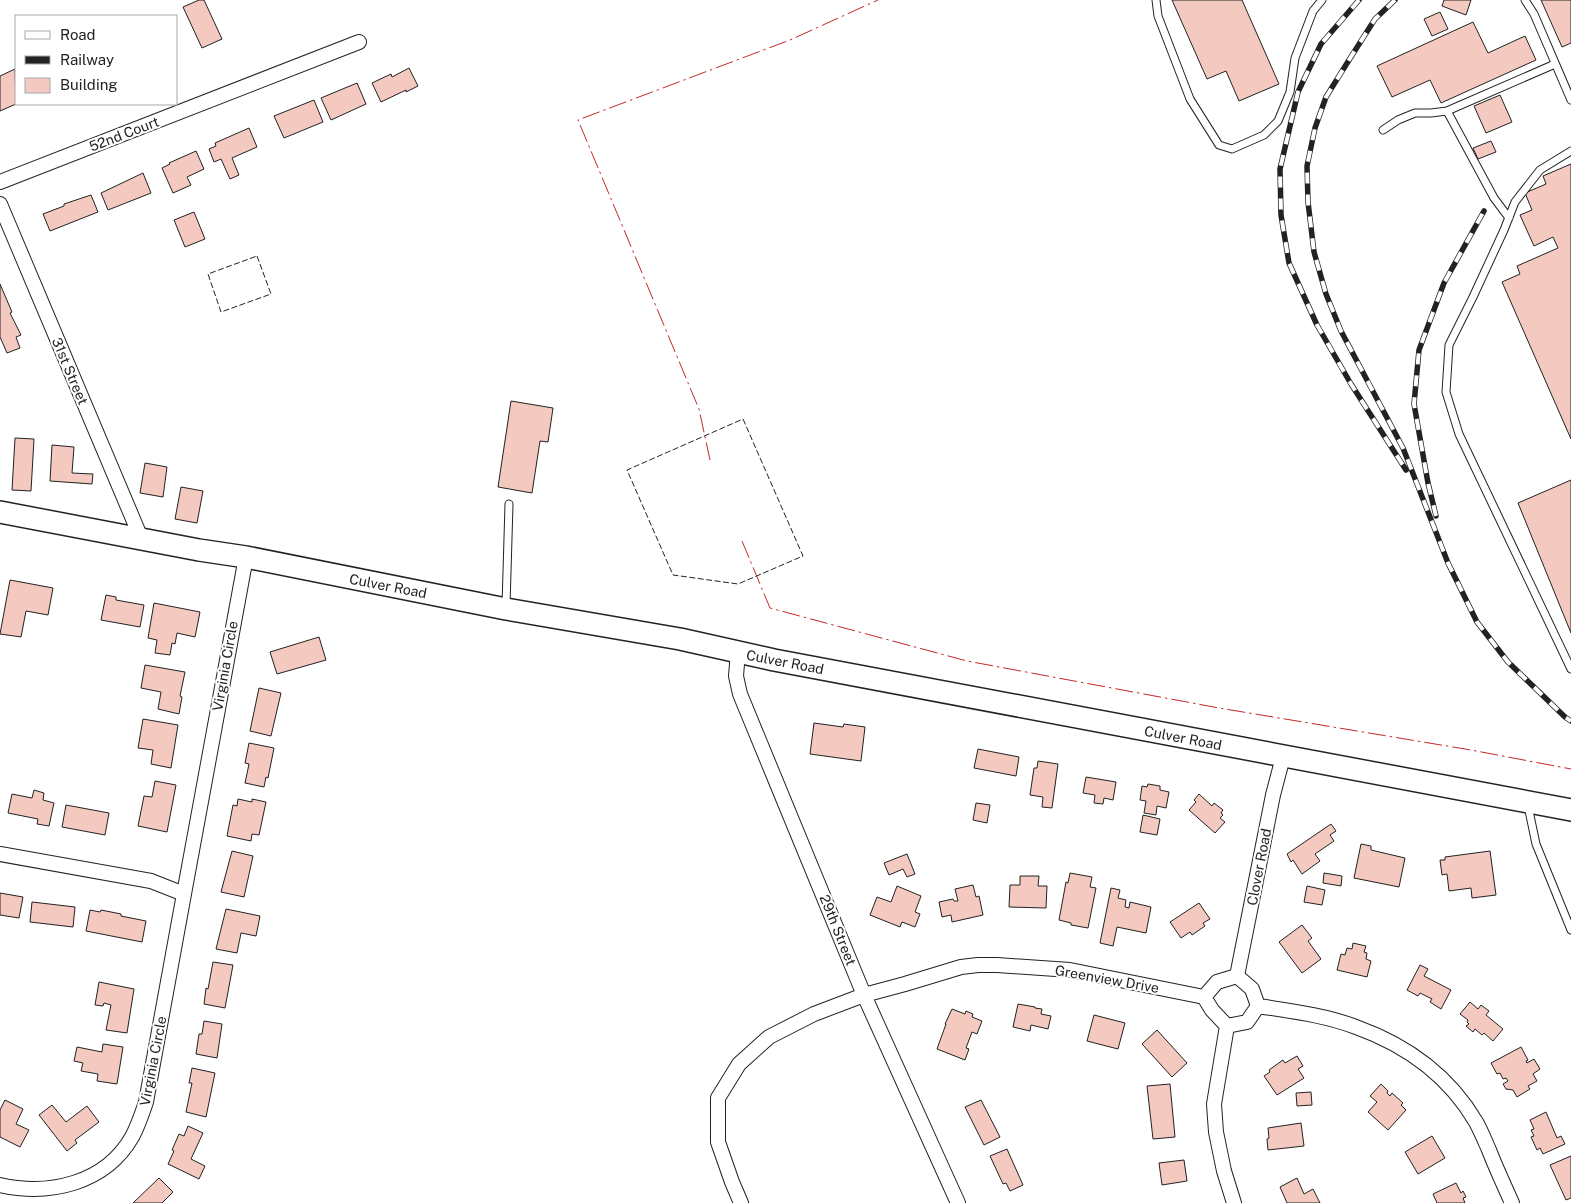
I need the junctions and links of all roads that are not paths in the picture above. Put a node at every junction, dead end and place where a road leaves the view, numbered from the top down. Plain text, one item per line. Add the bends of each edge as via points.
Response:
1 (1156, 0) edge
2 (1322, 0) edge
3 (1525, 0) edge
4 (359, 42) dead end
5 (1555, 64) junction
6 (1571, 100) edge
7 (1447, 111) junction
8 (1383, 130) dead end
9 (1571, 151) edge
10 (0, 182) edge
11 (0, 204) edge
12 (1508, 218) junction
13 (508, 504) dead end
14 (0, 512) edge
15 (140, 538) junction
16 (246, 557) junction
17 (506, 609) junction
18 (738, 652) junction
19 (1571, 669) edge
20 (1283, 757) junction
21 (1527, 803) junction
22 (1571, 810) edge
23 (0, 854) edge
24 (184, 894) junction
25 (1571, 930) edge
26 (1237, 976) junction
27 (864, 995) junction
28 (1204, 997) junction
29 (1258, 1006) junction
30 (1227, 1026) junction
31 (0, 1185) edge
32 (741, 1203) edge
33 (958, 1203) edge
34 (1234, 1203) edge
35 (1512, 1203) edge

1 - 2 lane via 1158,16 1190,99 1219,145 1232,149 1264,135 1278,121 1290,92 1295,58 1313,11
3 - 5 lane
4 - 10 street, 52nd Court
5 - 6 lane
5 - 7 lane
7 - 8 lane via 1415,113
7 - 12 lane
9 - 12 lane via 1540,170 1515,202
11 - 15 street, 31st Street
12 - 19 lane via 1449,345 1446,392 1459,434
13 - 17 lane
14 - 15 main road, Culver Road
15 - 16 main road, Culver Road
16 - 17 main road, Culver Road
16 - 24 street, Virginia Circle
17 - 18 main road, Culver Road via 671,637
18 - 20 main road, Culver Road
18 - 27 street, 29th Street via 736,676 740,694
20 - 21 main road, Culver Road
20 - 26 street, Clover Road
21 - 22 main road, Culver Road
21 - 25 lane via 1536,844
23 - 24 street via 151,881
24 - 31 street, Virginia Circle via 146,1102 132,1137 107,1167 73,1184 36,1190
26 - 28 street via 1217,982
26 - 29 street via 1252,989
27 - 28 street, Greenview Drive via 960,967 997,965 1070,970
27 - 32 street, Greenview Drive via 814,1014 769,1037 739,1064 718,1098 718,1142
27 - 33 street, 29th Street
28 - 30 street
29 - 30 street via 1247,1022
29 - 35 street via 1355,1026 1388,1040 1419,1059 1458,1096 1478,1125
30 - 34 street via 1214,1104 1216,1132

